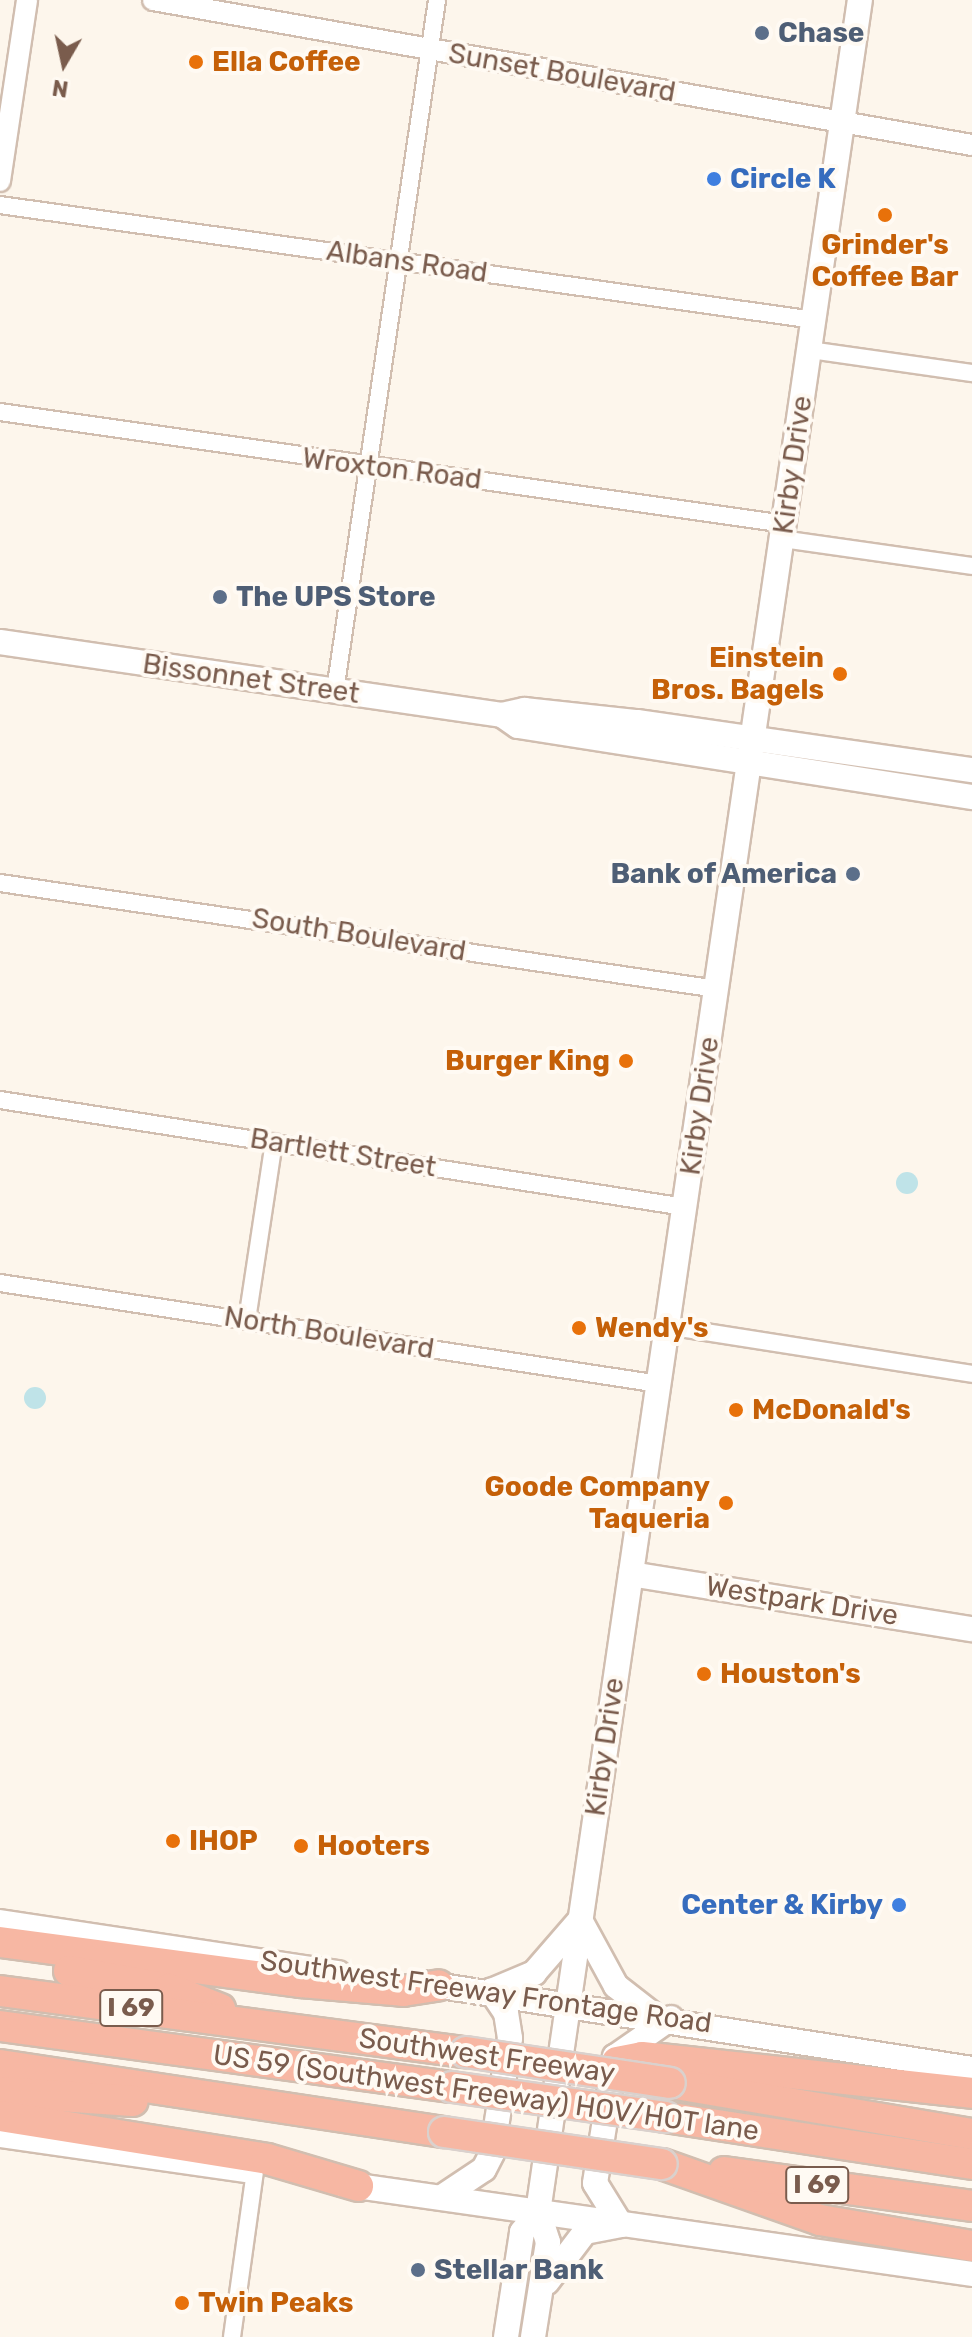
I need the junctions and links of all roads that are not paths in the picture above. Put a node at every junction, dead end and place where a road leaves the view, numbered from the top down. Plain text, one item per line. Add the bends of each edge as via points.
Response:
1 (27, 0) edge
2 (153, 0) edge
3 (437, 0) edge
4 (860, 0) edge
5 (429, 50) junction
6 (843, 122) junction
7 (972, 145) edge
8 (0, 181) edge
9 (0, 205) edge
10 (398, 260) junction
11 (814, 320) junction
12 (810, 350) junction
13 (972, 373) edge
14 (0, 412) edge
15 (368, 468) junction
16 (784, 532) junction
17 (972, 566) edge
18 (0, 642) edge
19 (335, 691) junction
20 (750, 751) junction
21 (972, 770) edge
22 (972, 797) edge
23 (0, 883) edge
24 (717, 989) junction
25 (0, 1100) edge
26 (274, 1142) junction
27 (685, 1207) junction
28 (0, 1283) edge
29 (247, 1320) junction
30 (667, 1326) junction
31 (972, 1374) edge
32 (659, 1384) junction
33 (631, 1574) junction
34 (972, 1629) edge
35 (580, 1920) junction
36 (0, 1922) edge
37 (0, 1942) edge
38 (0, 1959) edge
39 (439, 1985) junction
40 (0, 1991) edge
41 (491, 1991) junction
42 (568, 2001) junction
43 (662, 2017) junction
44 (263, 2025) junction
45 (0, 2026) edge
46 (0, 2065) edge
47 (972, 2069) edge
48 (671, 2072) junction
49 (0, 2092) edge
50 (972, 2093) edge
51 (249, 2103) junction
52 (0, 2116) edge
53 (972, 2134) edge
54 (0, 2135) edge
55 (662, 2164) junction
56 (972, 2164) edge
57 (255, 2172) junction
58 (358, 2186) junction
59 (442, 2197) junction
60 (972, 2206) edge
61 (538, 2212) junction
62 (621, 2225) junction
63 (972, 2246) edge
64 (972, 2274) edge
65 (538, 2302) junction
66 (232, 2337) edge
67 (506, 2337) edge
68 (533, 2337) edge

1 - 8 street
2 - 5 street, Sunset Boulevard
3 - 5 street
4 - 6 main road, Kirby Drive
5 - 6 street, Sunset Boulevard
5 - 10 street
6 - 7 street, Sunset Boulevard
6 - 11 main road, Kirby Drive
9 - 10 street, Albans Road
10 - 11 street, Albans Road
10 - 15 street
11 - 12 main road, Kirby Drive
12 - 13 street
12 - 16 main road, Kirby Drive
14 - 15 street, Wroxton Road
15 - 16 street, Wroxton Road
15 - 19 street
16 - 17 street, Wroxton Road
16 - 20 main road, Kirby Drive
18 - 19 main road, Bissonnet Street
19 - 20 main road, Bissonnet Street via 502,715 524,710
20 - 21 main road, Bissonnet Street
20 - 22 main road, Bissonnet Street
20 - 24 main road, Kirby Drive
23 - 24 street, South Boulevard
24 - 27 main road, Kirby Drive
25 - 26 street, Bartlett Street
26 - 27 street, Bartlett Street
26 - 29 street
27 - 30 main road, Kirby Drive
28 - 29 street, North Boulevard
29 - 32 street, North Boulevard
30 - 31 street
30 - 32 main road, Kirby Drive
32 - 33 main road, Kirby Drive
33 - 34 main road, Westpark Drive
33 - 35 main road, Kirby Drive
35 - 41 main road via 534,1973
35 - 42 main road, Kirby Drive
35 - 43 main road via 616,1986
36 - 39 main road, Southwest Freeway Frontage Road
37 - 39 highway via 301,1982 403,1991
38 - 44 highway via 169,1989
39 - 41 main road, Southwest Freeway Frontage Road
40 - 44 highway, Southwest Freeway / I 69
41 - 42 main road, Southwest Freeway Frontage Road
41 - 59 main road via 506,2013 510,2038 492,2153 484,2169
42 - 43 main road, Southwest Freeway Frontage Road
42 - 61 main road, Kirby Drive
43 - 47 main road, Southwest Freeway Frontage Road
43 - 62 main road via 615,2057 595,2183
44 - 48 highway, Southwest Freeway / I 69, bridge via 582,2070
45 - 56 highway, US 59 (Southwest Freeway) HOV/HOT lane, bridge
46 - 51 highway, I 69
48 - 50 highway
48 - 53 highway, Southwest Freeway / I 69
49 - 51 highway
51 - 55 highway, I 69, bridge
52 - 58 highway via 267,2159
54 - 57 main road
55 - 60 highway, I 69
55 - 63 highway via 820,2220
57 - 58 main road
57 - 66 street
58 - 59 main road
59 - 61 main road
61 - 62 main road
61 - 65 main road, Kirby Drive via 548,2242
61 - 67 main road, Kirby Drive via 522,2232
62 - 64 main road
62 - 65 main road via 585,2232 571,2244
65 - 68 main road, Kirby Drive

